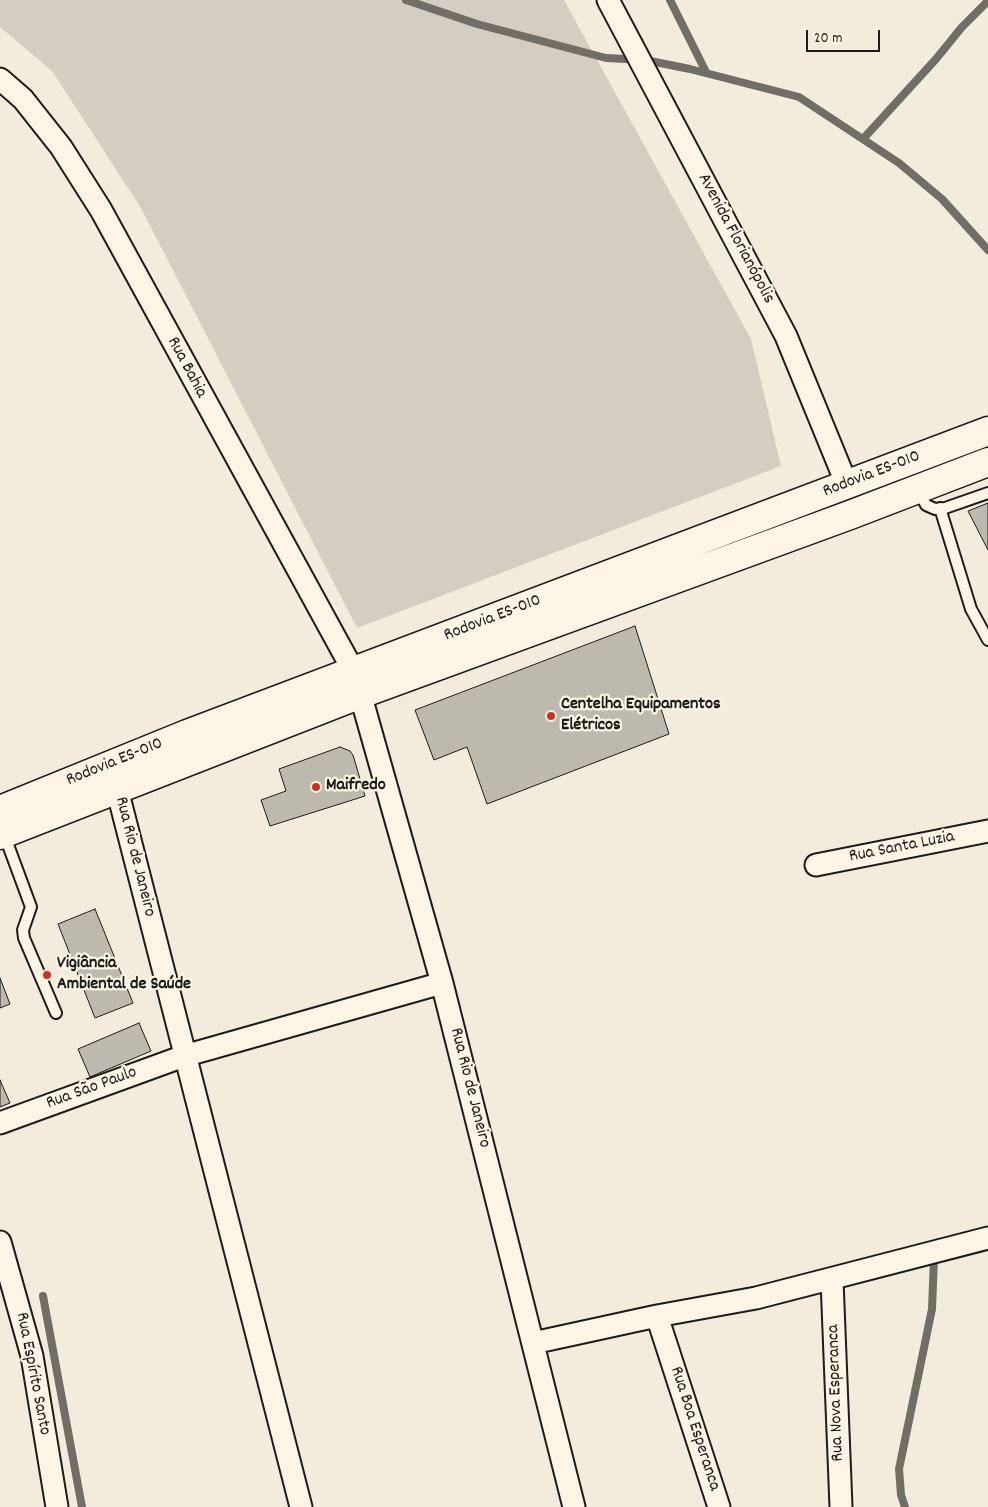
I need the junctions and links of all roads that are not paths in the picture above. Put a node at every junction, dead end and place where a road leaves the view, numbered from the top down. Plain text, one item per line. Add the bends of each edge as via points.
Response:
1 (608, 0) edge
2 (0, 79) edge
3 (988, 431) edge
4 (988, 462) edge
5 (847, 486) junction
6 (918, 489) junction
7 (988, 493) edge
8 (940, 508) junction
9 (988, 640) edge
10 (358, 683) junction
11 (117, 789) junction
12 (1, 826) edge
13 (988, 832) edge
14 (816, 865) dead end
15 (442, 983) junction
16 (56, 1013) dead end
17 (184, 1056) junction
18 (0, 1123) edge
19 (988, 1238) edge
20 (0, 1242) edge
21 (832, 1280) junction
22 (657, 1316) junction
23 (533, 1343) junction
24 (57, 1507) edge
25 (301, 1507) edge
26 (574, 1507) edge
27 (719, 1507) edge
28 (841, 1507) edge

1 - 5 street, Avenida Florianópolis via 786,336
2 - 10 street, Rua Bahia via 23,99 62,147 101,210
3 - 5 main road, Rodovia ES-010
4 - 6 main road, Rodovia ES-010
5 - 10 main road, Rodovia ES-010
6 - 8 lane via 926,505
6 - 10 main road, Rodovia ES-010
7 - 8 lane
8 - 9 lane via 971,609
10 - 11 main road, Rodovia ES-010
10 - 12 main road, Rodovia ES-010 via 178,738
10 - 15 street, Rua Rio de Janeiro
11 - 12 main road, Rodovia ES-010
11 - 17 street, Rua Rio de Janeiro
12 - 16 lane via 31,907 23,930 24,938
13 - 14 street, Rua Santa Luzia
15 - 17 street, Rua São Paulo
15 - 23 street, Rua Rio de Janeiro
17 - 18 street, Rua São Paulo
17 - 25 street, Rua Rio de Janeiro
19 - 21 street
20 - 24 street, Rua Espírito Santo via 32,1356
21 - 22 street
21 - 28 street, Rua Nova Esperanca
22 - 23 street
22 - 27 street, Rua Boa Esperanca
23 - 26 street, Rua Rio de Janeiro

